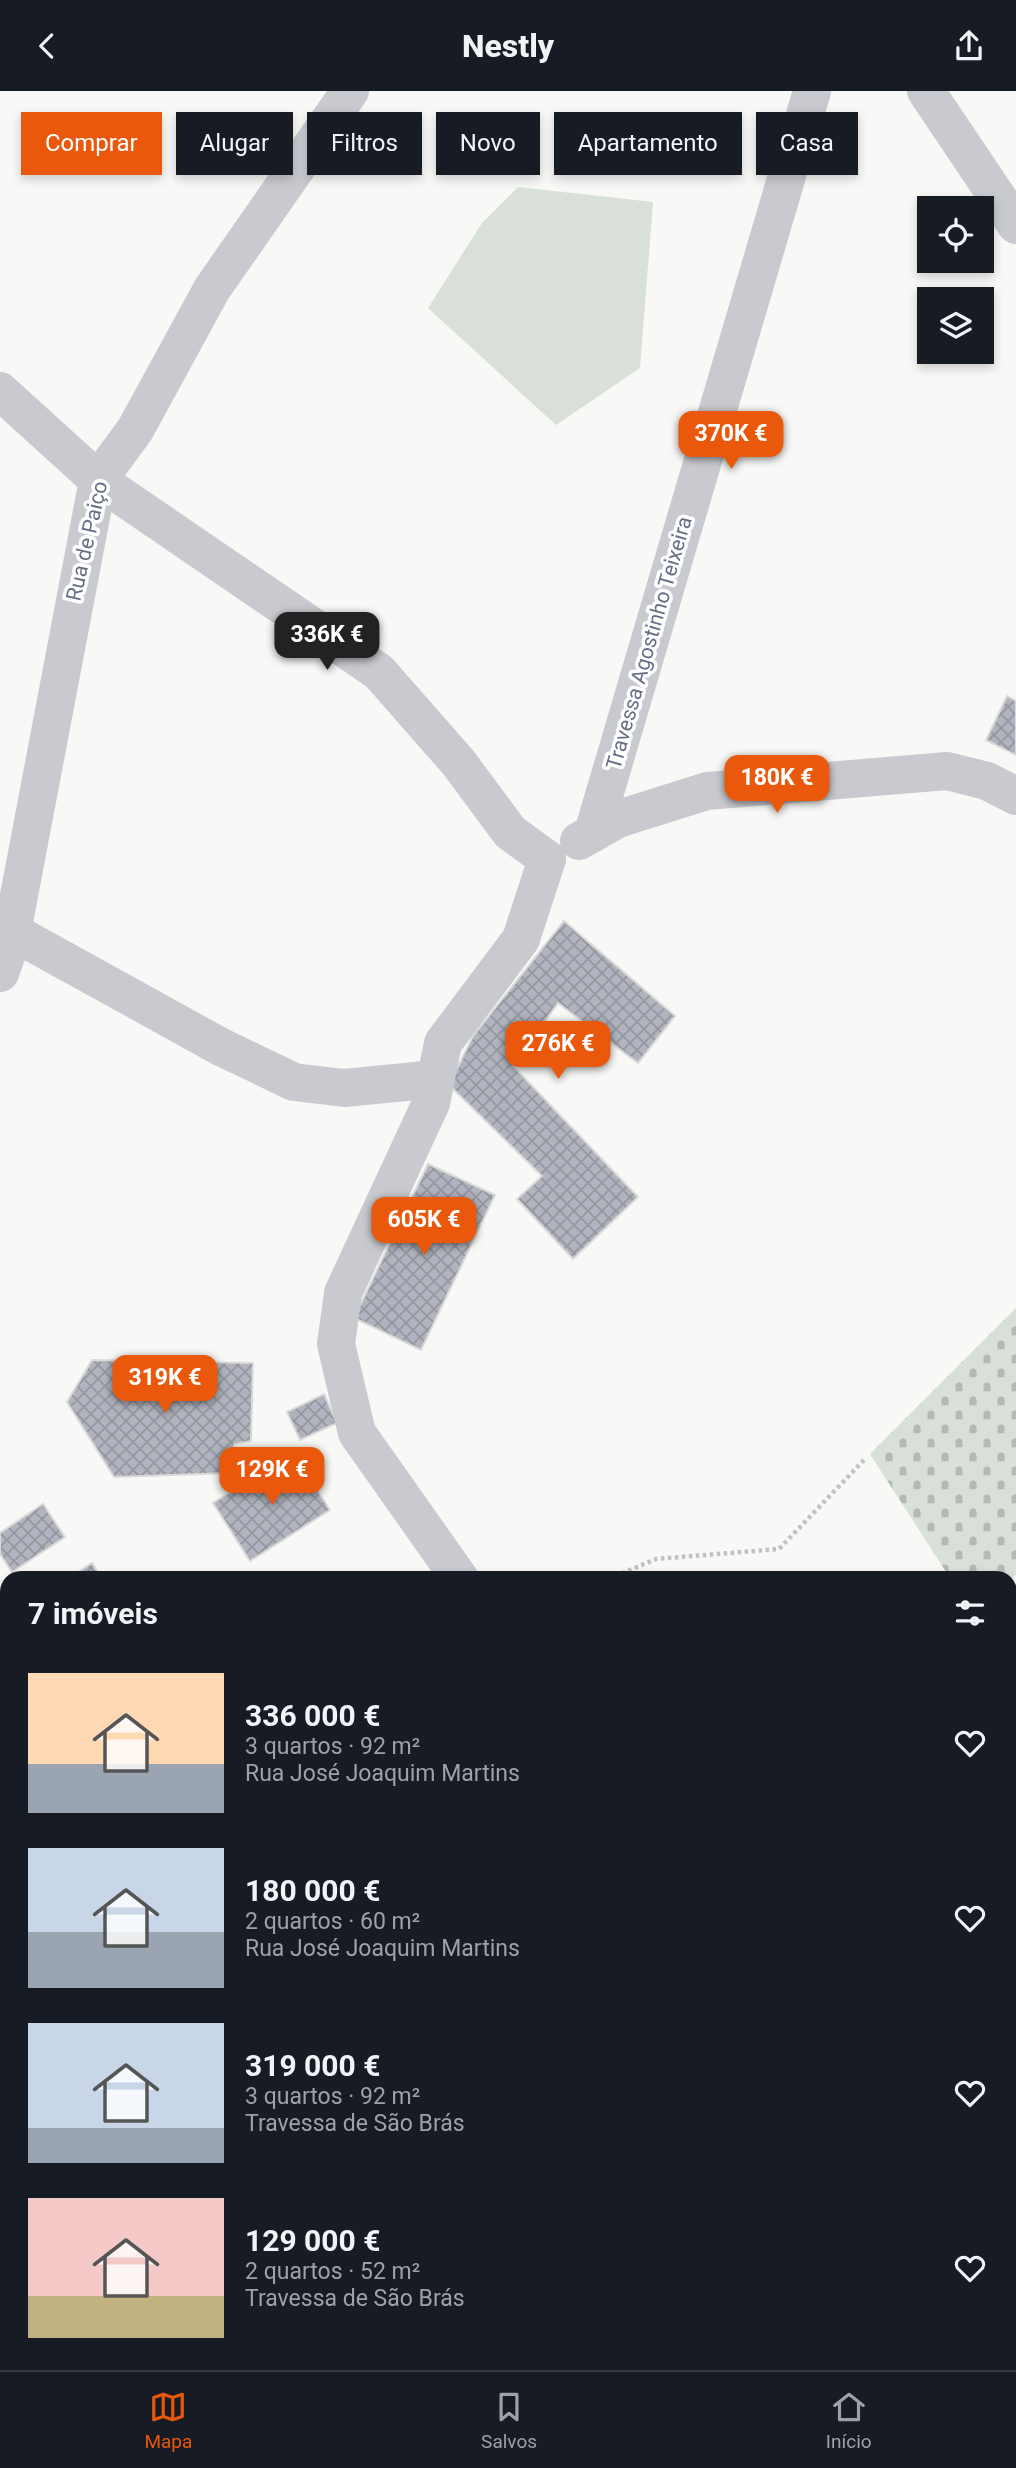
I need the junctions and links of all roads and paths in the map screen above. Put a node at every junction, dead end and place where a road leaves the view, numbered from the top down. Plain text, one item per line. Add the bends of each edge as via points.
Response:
1 (350, 91) edge
2 (813, 91) edge
3 (926, 91) edge
4 (1016, 225) edge
5 (0, 391) edge
6 (98, 480) junction
7 (1016, 796) edge
8 (593, 834) junction
9 (547, 859) junction
10 (11, 931) junction
11 (0, 973) edge
12 (436, 1079) junction
13 (864, 1460) dead end
14 (454, 1571) edge
15 (628, 1571) edge

1 - 6 street, Rua de Paiço via 212,289 135,430
2 - 8 street, Travessa Agostinho Teixeira
3 - 4 street
5 - 6 street
6 - 9 street via 379,672 458,762 510,832
6 - 10 street, Rua de Paiço
7 - 8 street via 987,781 947,771 707,791 618,819
8 - 9 street
9 - 12 street via 521,939 443,1043
10 - 11 street, Rua de Paiço
10 - 12 street via 294,1082 344,1088
12 - 14 street via 431,1103 343,1293 336,1344 357,1433
13 - 15 path via 779,1549 656,1559

